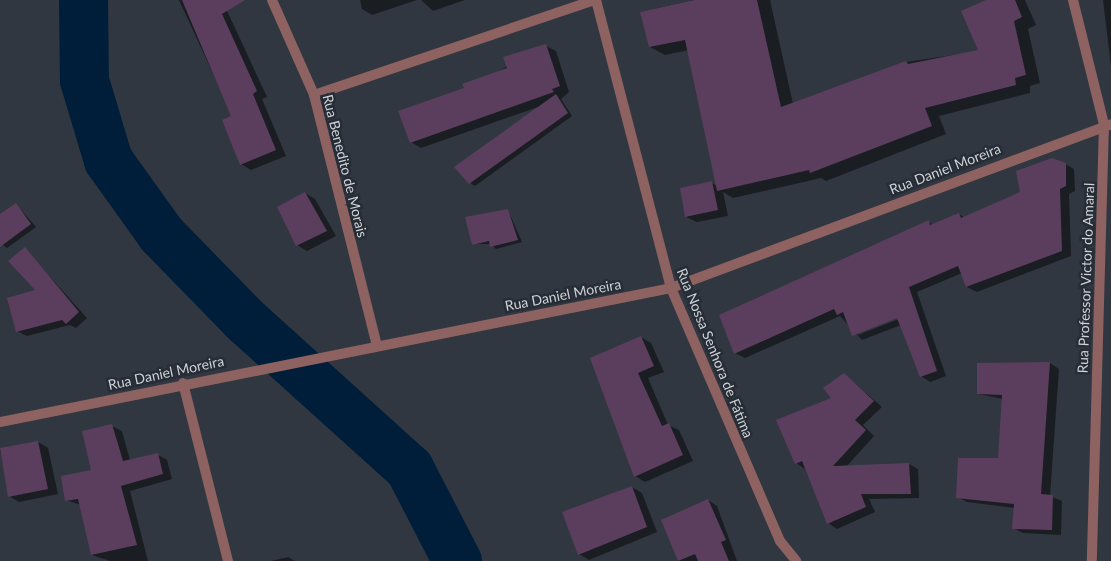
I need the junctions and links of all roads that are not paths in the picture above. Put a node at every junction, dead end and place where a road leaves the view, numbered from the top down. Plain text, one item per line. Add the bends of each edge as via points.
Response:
1 (272, 0) edge
2 (596, 0) edge
3 (1073, 0) edge
4 (314, 95) junction
5 (1107, 124) edge
6 (671, 288) junction
7 (377, 345) junction
8 (183, 383) junction
9 (0, 422) edge
10 (228, 561) edge
11 (796, 561) edge
12 (1092, 561) edge

1 - 4 street, Rua Benedito de Morais
2 - 4 street
2 - 6 street, Rua Nossa Senhora de Fátima
3 - 5 street, Rua Professor Victor do Amaral
4 - 7 street, Rua Benedito de Morais
5 - 6 street, Rua Daniel Moreira
5 - 12 street, Rua Professor Victor do Amaral
6 - 7 street, Rua Daniel Moreira
6 - 11 street, Rua Nossa Senhora de Fátima via 780,541
7 - 8 street, Rua Daniel Moreira
8 - 9 street, Rua Daniel Moreira
8 - 10 street

